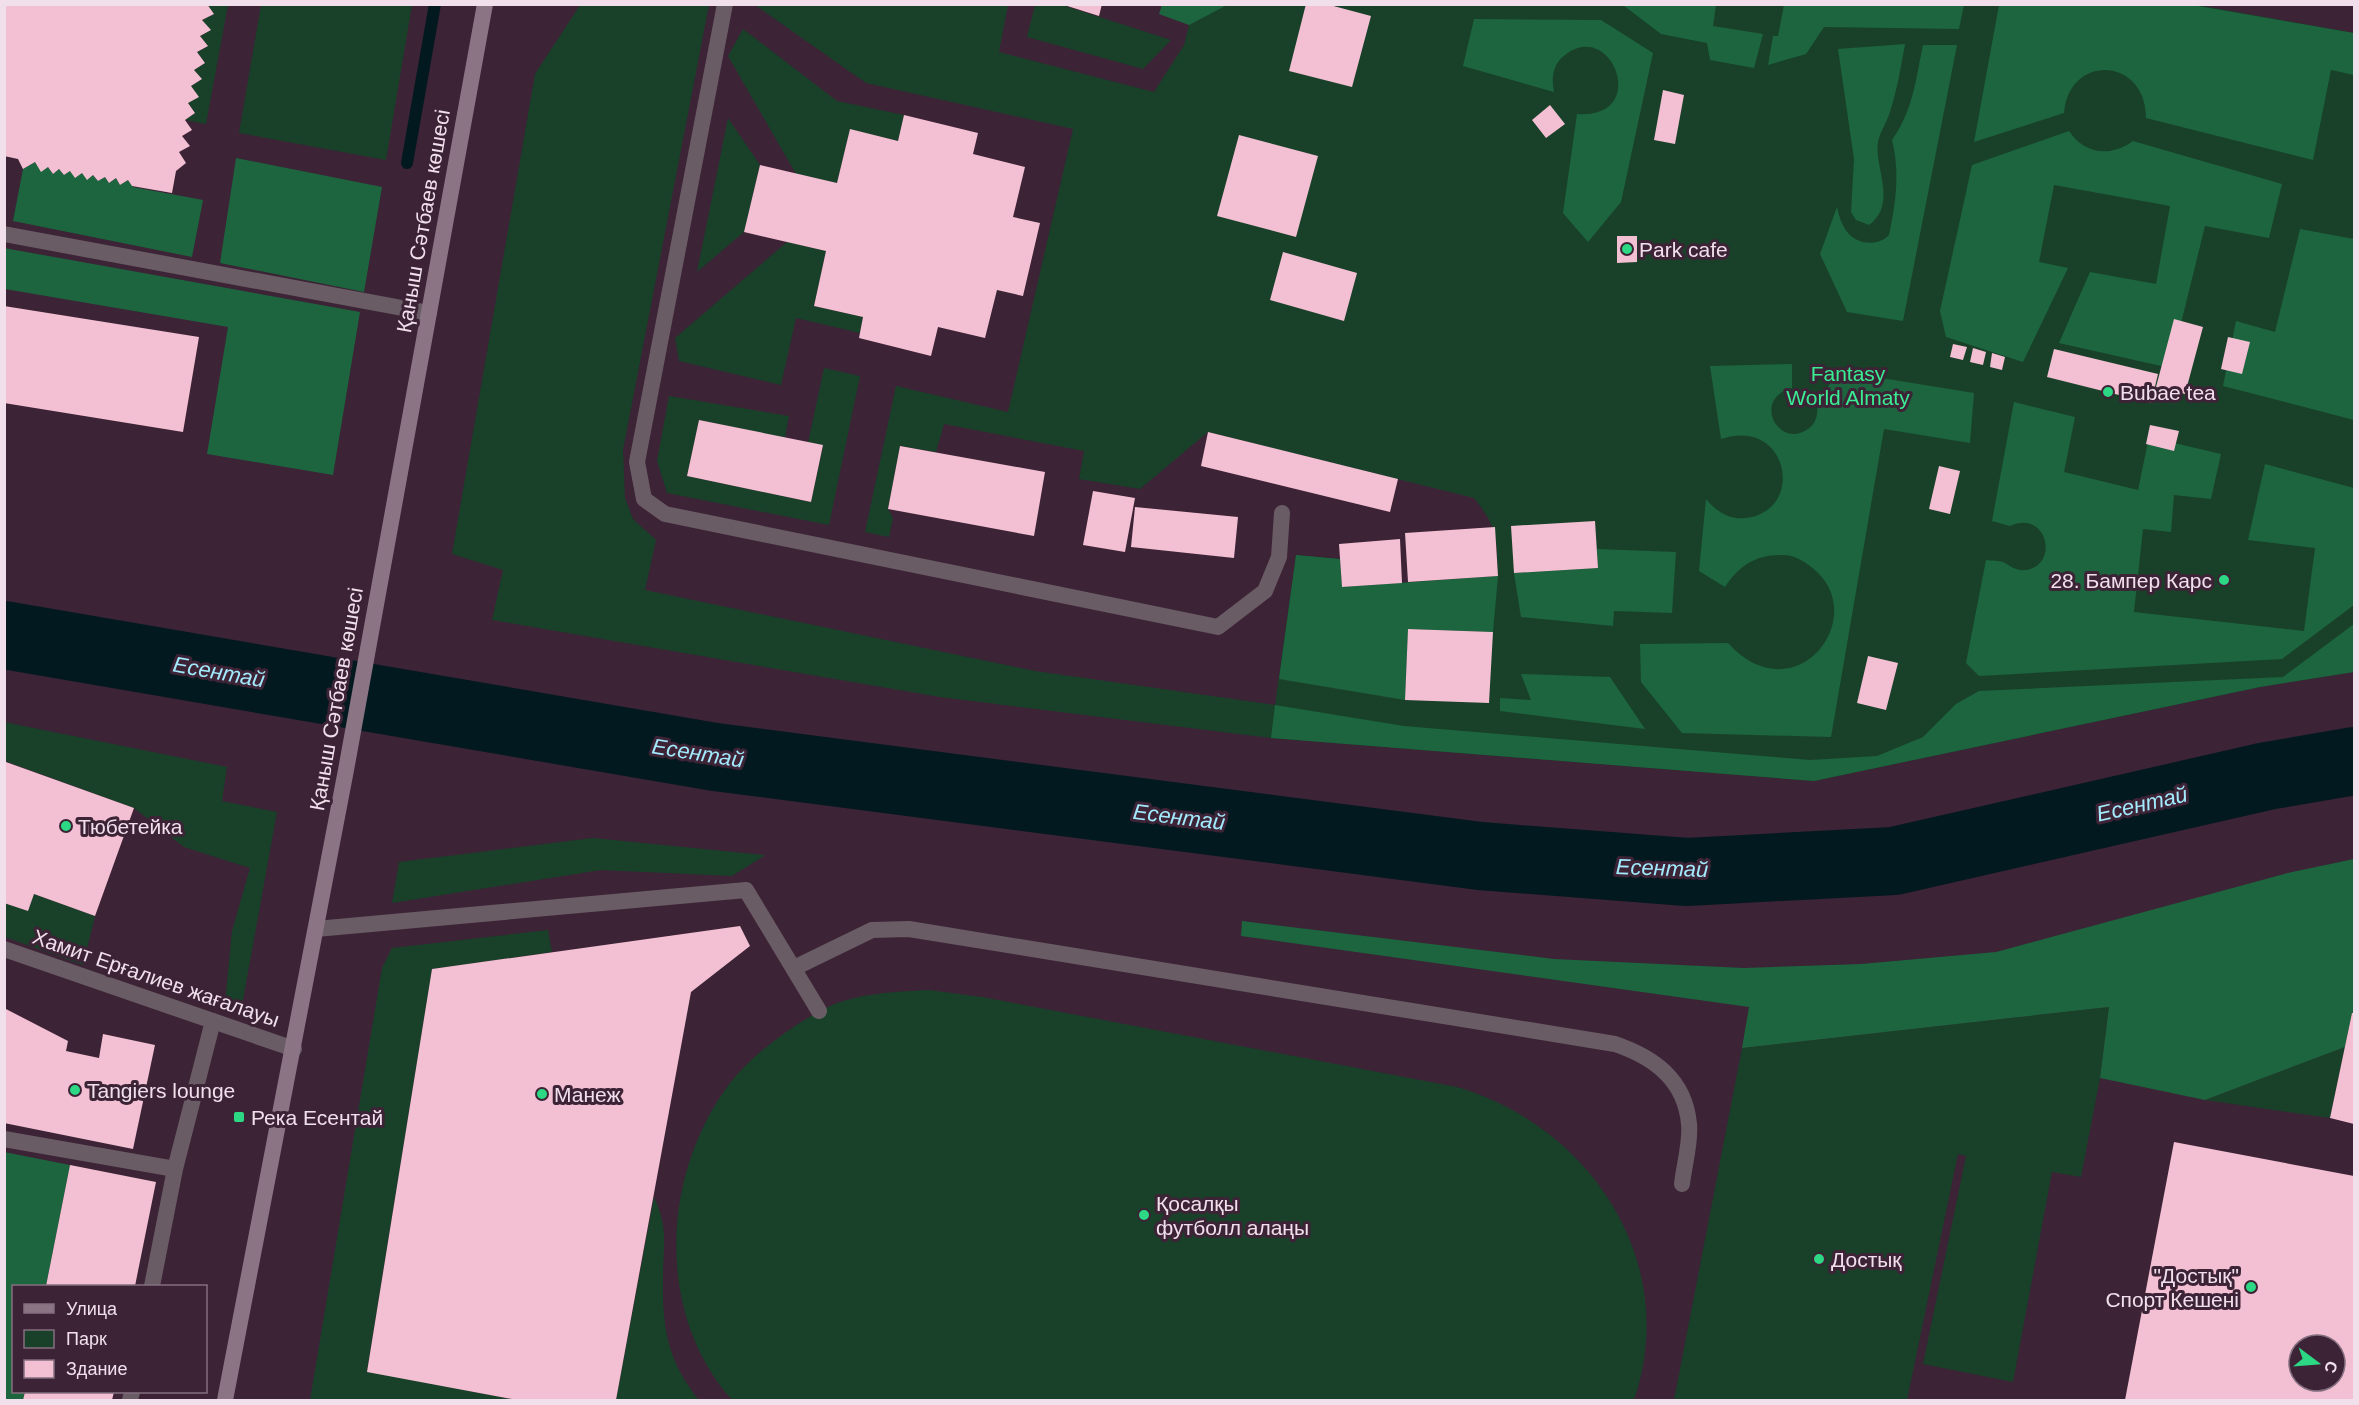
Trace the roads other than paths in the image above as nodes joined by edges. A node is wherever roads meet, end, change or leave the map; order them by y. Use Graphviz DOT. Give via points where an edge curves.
graph roads {
  1 [pos="485,4"];
  2 [pos="725,4"];
  3 [pos="4,234"];
  4 [pos="429,314"];
  5 [pos="1282,513"];
  6 [pos="316,929"];
  7 [pos="4,949"];
  8 [pos="794,968"];
  9 [pos="819,1011"];
  10 [pos="213,1021"];
  11 [pos="294,1049"];
  12 [pos="4,1139"];
  13 [pos="175,1169"];
  14 [pos="1682,1184"];
  15 [pos="152,1285"];
  16 [pos="225,1401"];
  1 -- 4 [label="main road, Қаныш Сәтбаев көшесі"];
  2 -- 5 [label="street" via="638,462 644,499 665,514 1218,627 1265,591 1279,557"];
  3 -- 4 [label="street"];
  4 -- 6 [label="main road, Қаныш Сәтбаев көшесі"];
  6 -- 8 [label="street" via="746,890"];
  6 -- 11 [label="main road, Қаныш Сәтбаев көшесі"];
  7 -- 10 [label="street, Хамит Ерғалиев жағалауы"];
  8 -- 9 [label="street"];
  8 -- 14 [label="street" via="872,930 909,929 1615,1044 1643,1054 1661,1067 1681,1091 1690,1124"];
  10 -- 11 [label="street, Хамит Ерғалиев жағалауы"];
  10 -- 13 [label="street"];
  11 -- 16 [label="main road, Қаныш Сәтбаев көшесі"];
  12 -- 13 [label="street"];
  13 -- 15 [label="street"];
}
